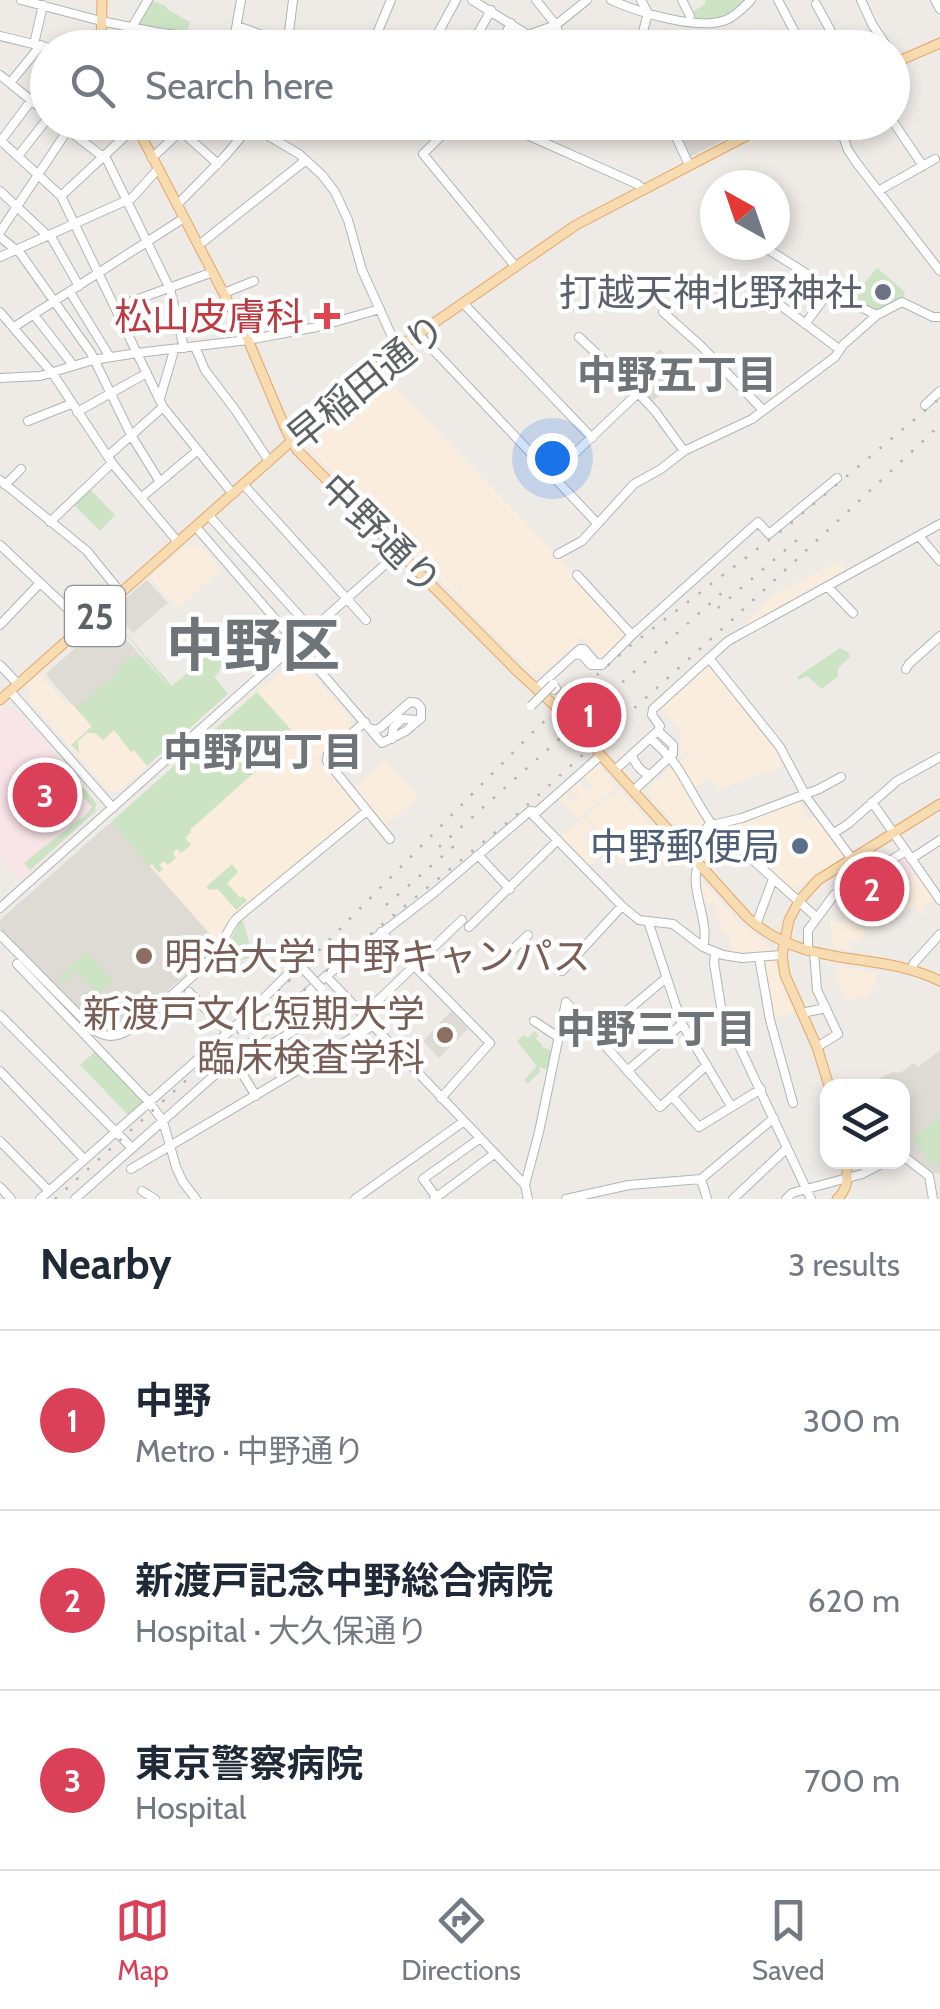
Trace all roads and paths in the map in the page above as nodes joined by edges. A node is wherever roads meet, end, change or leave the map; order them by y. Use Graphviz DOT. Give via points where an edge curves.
graph roads {
  1 [pos="21,0"];
  2 [pos="102,0"];
  3 [pos="148,0"];
  4 [pos="241,0"];
  5 [pos="293,0"];
  6 [pos="391,0"];
  7 [pos="456,0"];
  8 [pos="472,0"];
  9 [pos="536,0"];
  10 [pos="586,0"];
  11 [pos="611,0"];
  12 [pos="641,0"];
  13 [pos="682,0"];
  14 [pos="751,0"];
  15 [pos="778,0"];
  16 [pos="861,0"];
  17 [pos="936,0"];
  18 [pos="40,3"];
  19 [pos="816,4"];
  20 [pos="940,8"];
  21 [pos="491,10"];
  22 [pos="648,13"];
  23 [pos="691,19"];
  24 [pos="101,21"];
  25 [pos="511,24"];
  26 [pos="556,25"];
  27 [pos="237,26"];
  28 [pos="132,27"];
  29 [pos="41,30"];
  30 [pos="101,30"];
  31 [pos="150,30"];
  32 [pos="236,30"];
  33 [pos="247,30"];
  34 [pos="289,30"];
  35 [pos="378,30"];
  36 [pos="440,30"];
  37 [pos="480,30"];
  38 [pos="508,30"];
  39 [pos="520,30"];
  40 [pos="542,30"];
  41 [pos="558,30"];
  42 [pos="643,30"];
  43 [pos="794,30"];
  44 [pos="830,30"];
  45 [pos="876,30"];
  46 [pos="0,36"];
  47 [pos="30,43"];
  48 [pos="940,43"];
  49 [pos="910,51"];
  50 [pos="30,59"];
  51 [pos="0,75"];
  52 [pos="10,84"];
  53 [pos="30,100"];
  54 [pos="30,102"];
  55 [pos="30,140"];
  56 [pos="61,140"];
  57 [pos="85,140"];
  58 [pos="118,140"];
  59 [pos="143,140"];
  60 [pos="171,140"];
  61 [pos="190,140"];
  62 [pos="238,140"];
  63 [pos="277,140"];
  64 [pos="437,140"];
  65 [pos="534,140"];
  66 [pos="677,140"];
  67 [pos="740,140"];
  68 [pos="844,140"];
  69 [pos="905,140"];
  70 [pos="0,141"];
  71 [pos="736,142"];
  72 [pos="18,156"];
  73 [pos="103,157"];
  74 [pos="152,158"];
  75 [pos="935,159"];
  76 [pos="306,160"];
  77 [pos="218,164"];
  78 [pos="689,166"];
  79 [pos="923,166"];
  80 [pos="158,169"];
  81 [pos="38,174"];
  82 [pos="0,190"];
  83 [pos="642,190"];
  84 [pos="878,191"];
  85 [pos="62,196"];
  86 [pos="127,200"];
  87 [pos="177,205"];
  88 [pos="18,206"];
  89 [pos="184,218"];
  90 [pos="76,225"];
  91 [pos="0,235"];
  92 [pos="49,236"];
  93 [pos="147,242"];
  94 [pos="199,245"];
  95 [pos="16,249"];
  96 [pos="0,257"];
  97 [pos="786,260"];
  98 [pos="514,266"];
  99 [pos="940,271"];
  100 [pos="100,272"];
  101 [pos="214,272"];
  102 [pos="254,280"];
  103 [pos="752,284"];
  104 [pos="832,288"];
  105 [pos="74,289"];
  106 [pos="170,289"];
  107 [pos="224,293"];
  108 [pos="54,302"];
  109 [pos="463,303"];
  110 [pos="116,307"];
  111 [pos="380,310"];
  112 [pos="0,312"];
  113 [pos="663,312"];
  114 [pos="34,314"];
  115 [pos="878,314"];
  116 [pos="936,317"];
  117 [pos="805,324"];
  118 [pos="14,328"];
  119 [pos="416,336"];
  120 [pos="578,337"];
  121 [pos="248,340"];
  122 [pos="195,346"];
  123 [pos="835,346"];
  124 [pos="184,348"];
  125 [pos="172,350"];
  126 [pos="398,350"];
  127 [pos="137,353"];
  128 [pos="110,358"];
  129 [pos="93,360"];
  130 [pos="74,365"];
  131 [pos="53,374"];
  132 [pos="146,374"];
  133 [pos="0,378"];
  134 [pos="940,391"];
  135 [pos="638,392"];
  136 [pos="110,394"];
  137 [pos="161,403"];
  138 [pos="925,405"];
  139 [pos="74,408"];
  140 [pos="763,410"];
  141 [pos="28,421"];
  142 [pos="130,435"];
  143 [pos="592,438"];
  144 [pos="291,441"];
  145 [pos="198,450"];
  146 [pos="684,451"];
  147 [pos="110,459"];
  148 [pos="269,461"];
  149 [pos="21,469"];
  150 [pos="552,475"];
  151 [pos="836,478"];
  152 [pos="3,482"];
  153 [pos="160,482"];
  154 [pos="244,484"];
  155 [pos="233,494"];
  156 [pos="142,497"];
  157 [pos="210,514"];
  158 [pos="50,522"];
  159 [pos="598,523"];
  160 [pos="940,524"];
  161 [pos="196,527"];
  162 [pos="919,536"];
  163 [pos="178,542"];
  164 [pos="1,549"];
  165 [pos="399,552"];
  166 [pos="558,554"];
  167 [pos="938,554"];
  168 [pos="577,574"];
  169 [pos="40,583"];
  170 [pos="828,587"];
  171 [pos="120,594"];
  172 [pos="348,599"];
  173 [pos="853,613"];
  174 [pos="366,620"];
  175 [pos="85,625"];
  176 [pos="0,626"];
  177 [pos="312,631"];
  178 [pos="632,634"];
  179 [pos="940,636"];
  180 [pos="298,644"];
  181 [pos="708,658"];
  182 [pos="0,666"];
  183 [pos="906,670"];
  184 [pos="14,688"];
  185 [pos="555,688"];
  186 [pos="536,689"];
  187 [pos="0,700"];
  188 [pos="555,706"];
  189 [pos="529,708"];
  190 [pos="367,725"];
  191 [pos="654,734"];
  192 [pos="600,754"];
  193 [pos="632,755"];
  194 [pos="940,756"];
  195 [pos="670,758"];
  196 [pos="614,770"];
  197 [pos="650,775"];
  198 [pos="841,777"];
  199 [pos="633,790"];
  200 [pos="805,793"];
  201 [pos="872,802"];
  202 [pos="940,804"];
  203 [pos="112,808"];
  204 [pos="367,811"];
  205 [pos="530,811"];
  206 [pos="712,824"];
  207 [pos="894,832"];
  208 [pos="834,833"];
  209 [pos="390,839"];
  210 [pos="558,840"];
  211 [pos="940,840"];
  212 [pos="690,854"];
  213 [pos="908,854"];
  214 [pos="478,855"];
  215 [pos="852,858"];
  216 [pos="699,864"];
  217 [pos="773,878"];
  218 [pos="510,889"];
  219 [pos="940,900"];
  220 [pos="799,901"];
  221 [pos="622,906"];
  222 [pos="0,908"];
  223 [pos="816,917"];
  224 [pos="462,920"];
  225 [pos="648,921"];
  226 [pos="756,925"];
  227 [pos="469,928"];
  228 [pos="381,932"];
  229 [pos="940,934"];
  230 [pos="0,935"];
  231 [pos="528,936"];
  232 [pos="783,942"];
  233 [pos="703,946"];
  234 [pos="304,951"];
  235 [pos="811,951"];
  236 [pos="715,953"];
  237 [pos="782,955"];
  238 [pos="759,958"];
  239 [pos="295,960"];
  240 [pos="502,961"];
  241 [pos="17,964"];
  242 [pos="414,966"];
  243 [pos="562,970"];
  244 [pos="911,970"];
  245 [pos="326,976"];
  246 [pos="666,978"];
  247 [pos="940,980"];
  248 [pos="321,988"];
  249 [pos="188,992"];
  250 [pos="347,998"];
  251 [pos="826,1008"];
  252 [pos="802,1013"];
  253 [pos="364,1014"];
  254 [pos="0,1015"];
  255 [pos="534,1020"];
  256 [pos="682,1024"];
  257 [pos="374,1025"];
  258 [pos="228,1032"];
  259 [pos="596,1036"];
  260 [pos="558,1037"];
  261 [pos="817,1047"];
  262 [pos="235,1062"];
  263 [pos="707,1066"];
  264 [pos="0,1071"];
  265 [pos="627,1071"];
  266 [pos="827,1079"];
  267 [pos="761,1089"];
  268 [pos="256,1096"];
  269 [pos="672,1096"];
  270 [pos="441,1098"];
  271 [pos="148,1102"];
  272 [pos="793,1103"];
  273 [pos="732,1106"];
  274 [pos="774,1118"];
  275 [pos="163,1121"];
  276 [pos="463,1122"];
  277 [pos="116,1132"];
  278 [pos="479,1139"];
  279 [pos="0,1141"];
  280 [pos="170,1147"];
  281 [pos="132,1148"];
  282 [pos="786,1149"];
  283 [pos="494,1154"];
  284 [pos="84,1159"];
  285 [pos="910,1161"];
  286 [pos="131,1169"];
  287 [pos="847,1169"];
  288 [pos="872,1169"];
  289 [pos="848,1176"];
  290 [pos="929,1176"];
  291 [pos="940,1176"];
  292 [pos="702,1179"];
  293 [pos="525,1185"];
  294 [pos="0,1187"];
  295 [pos="807,1188"];
  296 [pos="49,1191"];
  297 [pos="142,1191"];
  298 [pos="604,1194"];
  299 [pos="11,1199"];
  300 [pos="40,1199"];
  301 [pos="76,1199"];
  302 [pos="155,1199"];
  303 [pos="196,1199"];
  304 [pos="355,1199"];
  305 [pos="435,1199"];
  306 [pos="528,1199"];
  307 [pos="566,1199"];
  308 [pos="707,1199"];
  309 [pos="733,1199"];
  310 [pos="786,1199"];
  311 [pos="811,1199"];
  312 [pos="837,1199"];
  313 [pos="933,1199"];
  1 -- 18 [label="street"];
  2 -- 24 [label="main road"];
  3 -- 28 [label="street"];
  4 -- 27 [label="street"];
  5 -- 34 [label="street"];
  6 -- 35 [label="street"];
  7 -- 36 [label="street"];
  8 -- 21 [label="street"];
  9 -- 26 [label="street"];
  10 -- 26 [label="street"];
  11 -- 22 [label="street"];
  12 -- 22 [label="street"];
  13 -- 23 [label="street"];
  14 -- 23 [label="street" via="730,19"];
  15 -- 43 [label="street"];
  16 -- 45 [label="street"];
  17 -- 20 [label="street"];
  18 -- 24 [label="street"];
  18 -- 29 [label="street"];
  19 -- 44 [label="street"];
  21 -- 25 [label="street"];
  21 -- 37 [label="street"];
  22 -- 23 [label="street"];
  22 -- 42 [label="street"];
  24 -- 28 [label="street"];
  24 -- 30 [label="main road"];
  25 -- 38 [label="street"];
  25 -- 39 [label="street"];
  26 -- 40 [label="street"];
  26 -- 41 [label="street"];
  27 -- 32 [label="street"];
  27 -- 33 [label="street"];
  28 -- 31 [label="street"];
  46 -- 47 [label="street"];
  48 -- 49 [label="main road"];
  50 -- 52 [label="street"];
  51 -- 52 [label="street"];
  52 -- 53 [label="street"];
  54 -- 70 [label="street"];
  55 -- 72 [label="street"];
  56 -- 81 [label="street"];
  57 -- 73 [label="street"];
  58 -- 73 [label="street"];
  59 -- 74 [label="main road, 中野通り"];
  60 -- 74 [label="street"];
  61 -- 77 [label="street"];
  62 -- 77 [label="street"];
  63 -- 76 [label="street"];
  64 -- 98 [label="street" via="423,154"];
  65 -- 83 [label="street"];
  66 -- 78 [label="street"];
  67 -- 71 [label="main road, 早稲田通り / 25"];
  68 -- 84 [label="street"];
  69 -- 79 [label="street"];
  70 -- 72 [label="street"];
  71 -- 78 [label="main road, 早稲田通り / 25"];
  72 -- 81 [label="street"];
  73 -- 85 [label="street"];
  73 -- 86 [label="street"];
  74 -- 80 [label="main road, 中野通り"];
  75 -- 79 [label="street"];
  76 -- 94 [label="street"];
  76 -- 111 [label="street" via="335,192"];
  77 -- 87 [label="street"];
  78 -- 83 [label="main road, 早稲田通り / 25"];
  79 -- 84 [label="street"];
  80 -- 86 [label="street"];
  80 -- 87 [label="main road, 中野通り"];
  81 -- 85 [label="street"];
  81 -- 88 [label="street"];
  82 -- 88 [label="street"];
  83 -- 98 [label="main road, 早稲田通り / 25"];
  84 -- 99 [label="street"];
  85 -- 90 [label="street"];
  86 -- 90 [label="street"];
  86 -- 93 [label="street"];
  87 -- 89 [label="main road, 中野通り"];
  88 -- 91 [label="street"];
  88 -- 92 [label="street"];
  89 -- 93 [label="street"];
  89 -- 94 [label="main road, 中野通り"];
  90 -- 92 [label="street"];
  90 -- 100 [label="street"];
  91 -- 95 [label="street"];
  92 -- 95 [label="street"];
  92 -- 105 [label="street"];
  93 -- 100 [label="street"];
  93 -- 106 [label="street"];
  94 -- 101 [label="main road, 中野通り"];
  95 -- 96 [label="street"];
  95 -- 108 [label="street"];
  97 -- 104 [label="street"];
  98 -- 109 [label="main road, 早稲田通り / 25"];
  100 -- 105 [label="street"];
  100 -- 110 [label="street"];
  101 -- 106 [label="street"];
  101 -- 107 [label="main road, 中野通り"];
  102 -- 107 [label="street"];
  103 -- 117 [label="street"];
  104 -- 115 [label="street"];
  104 -- 117 [label="street"];
  105 -- 108 [label="street"];
  105 -- 128 [label="street"];
  106 -- 110 [label="street"];
  106 -- 124 [label="street"];
  107 -- 121 [label="main road, 中野通り"];
  108 -- 114 [label="street"];
  108 -- 129 [label="street"];
  109 -- 119 [label="main road, 早稲田通り / 25"];
  109 -- 143 [label="street"];
  110 -- 127 [label="street"];
  111 -- 121 [label="street"];
  111 -- 126 [label="street"];
  112 -- 118 [label="street"];
  113 -- 140 [label="street"];
  114 -- 118 [label="street"];
  114 -- 130 [label="street"];
  115 -- 116 [label="street" via="902,302"];
  115 -- 140 [label="street" via="835,357"];
  117 -- 123 [label="street"];
  118 -- 131 [label="street"];
  119 -- 126 [label="main road, 早稲田通り / 25"];
  119 -- 150 [label="street"];
  120 -- 135 [label="street"];
  121 -- 122 [label="street"];
  121 -- 144 [label="main road, 中野通り"];
  122 -- 124 [label="street"];
  122 -- 148 [label="street" via="204,370"];
  124 -- 125 [label="street"];
  125 -- 127 [label="street"];
  125 -- 137 [label="street"];
  126 -- 144 [label="main road, 早稲田通り / 25"];
  127 -- 128 [label="street"];
  127 -- 132 [label="street"];
  128 -- 129 [label="street"];
  129 -- 130 [label="street"];
  129 -- 136 [label="street"];
  130 -- 131 [label="street"];
  131 -- 133 [label="street"];
  131 -- 139 [label="street"];
  132 -- 136 [label="street"];
  132 -- 137 [label="street"];
  134 -- 138 [label="street"];
  135 -- 143 [label="street"];
  135 -- 146 [label="street"];
  136 -- 139 [label="street"];
  136 -- 142 [label="street"];
  137 -- 142 [label="street"];
  137 -- 145 [label="street"];
  139 -- 141 [label="street"];
  139 -- 147 [label="street"];
  140 -- 146 [label="street"];
  142 -- 147 [label="street"];
  142 -- 153 [label="street"];
  143 -- 150 [label="street"];
  144 -- 148 [label="main road, 早稲田通り / 25"];
  144 -- 165 [label="main road, 中野通り"];
  145 -- 153 [label="street"];
  145 -- 155 [label="street"];
  146 -- 159 [label="street" via="634,484"];
  147 -- 156 [label="street"];
  147 -- 158 [label="street"];
  148 -- 154 [label="main road, 早稲田通り / 25"];
  149 -- 152 [label="street"];
  150 -- 159 [label="street"];
  151 -- 178 [label="street" via="769,534 755,519"];
  152 -- 158 [label="street"];
  153 -- 156 [label="street"];
  154 -- 155 [label="main road, 早稲田通り / 25"];
  154 -- 172 [label="street"];
  155 -- 157 [label="main road, 早稲田通り / 25"];
  156 -- 163 [label="street"];
  157 -- 161 [label="main road, 早稲田通り / 25"];
  157 -- 177 [label="street"];
  158 -- 171 [label="street" via="87,551"];
  159 -- 166 [label="street"];
  160 -- 162 [label="street"];
  161 -- 163 [label="main road, 早稲田通り / 25"];
  161 -- 180 [label="street"];
  162 -- 167 [label="street"];
  162 -- 170 [label="street"];
  163 -- 171 [label="main road, 早稲田通り / 25"];
  164 -- 169 [label="street"];
  165 -- 172 [label="street"];
  165 -- 186 [label="main road, 中野通り"];
  168 -- 178 [label="street"];
  169 -- 175 [label="street"];
  169 -- 176 [label="street"];
  170 -- 173 [label="street"];
  170 -- 181 [label="street"];
  171 -- 175 [label="main road, 早稲田通り / 25"];
  172 -- 174 [label="street"];
  172 -- 177 [label="street"];
  175 -- 184 [label="main road, 早稲田通り / 25"];
  177 -- 180 [label="street"];
  178 -- 186 [label="street" via="600,666 574,655"];
  179 -- 183 [label="street"];
  180 -- 190 [label="street"];
  180 -- 203 [label="street"];
  181 -- 191 [label="street" via="653,709 660,726"];
  181 -- 200 [label="street" via="780,747"];
  182 -- 184 [label="street"];
  184 -- 187 [label="main road, 早稲田通り / 25"];
  184 -- 203 [label="street"];
  185 -- 189 [label="street, bridge"];
  186 -- 188 [label="main road, 中野通り"];
  190 -- 190 [label="street" via="378,729 410,702 421,708 419,720 387,741"];
  190 -- 204 [label="street" via="326,759"];
  191 -- 193 [label="street"];
  191 -- 195 [label="street"];
  192 -- 196 [label="main road"];
  192 -- 205 [label="street" via="537,812"];
  193 -- 196 [label="street"];
  193 -- 197 [label="street"];
  194 -- 201 [label="street"];
  195 -- 197 [label="street"];
  195 -- 206 [label="street"];
  196 -- 199 [label="main road"];
  197 -- 199 [label="street"];
  198 -- 200 [label="street"];
  199 -- 212 [label="main road"];
  200 -- 206 [label="street"];
  200 -- 208 [label="street"];
  201 -- 207 [label="street"];
  201 -- 208 [label="street"];
  202 -- 207 [label="main road"];
  203 -- 222 [label="street"];
  204 -- 209 [label="street"];
  204 -- 230 [label="street" via="237,918 212,958 122,1034 94,1030"];
  205 -- 210 [label="street"];
  205 -- 214 [label="street"];
  206 -- 212 [label="street"];
  206 -- 217 [label="street"];
  207 -- 213 [label="street"];
  207 -- 215 [label="main road"];
  208 -- 215 [label="street"];
  210 -- 218 [label="street"];
  210 -- 221 [label="street"];
  211 -- 213 [label="street"];
  212 -- 216 [label="main road"];
  213 -- 219 [label="street"];
  213 -- 223 [label="street" via="836,894"];
  214 -- 218 [label="street"];
  214 -- 228 [label="street"];
  215 -- 220 [label="main road"];
  216 -- 226 [label="main road"];
  216 -- 233 [label="street" via="694,872"];
  217 -- 220 [label="street"];
  217 -- 226 [label="street"];
  218 -- 227 [label="street"];
  220 -- 223 [label="street"];
  220 -- 232 [label="main road"];
  221 -- 225 [label="street"];
  221 -- 243 [label="street"];
  223 -- 235 [label="street" via="808,930"];
  224 -- 242 [label="street"];
  225 -- 233 [label="street" via="678,927"];
  225 -- 246 [label="street"];
  226 -- 232 [label="main road"];
  228 -- 242 [label="street"];
  228 -- 245 [label="street"];
  229 -- 244 [label="street"];
  231 -- 240 [label="street"];
  232 -- 235 [label="main road"];
  232 -- 237 [label="main road"];
  233 -- 236 [label="street"];
  234 -- 258 [label="street" via="270,995"];
  235 -- 244 [label="main road"];
  235 -- 251 [label="street"];
  236 -- 238 [label="street"];
  236 -- 267 [label="street" via="721,1007"];
  237 -- 238 [label="street"];
  237 -- 252 [label="main road"];
  238 -- 272 [label="street"];
  239 -- 248 [label="street, bridge"];
  241 -- 271 [label="street"];
  242 -- 253 [label="street"];
  242 -- 270 [label="street" via="490,1044"];
  244 -- 247 [label="main road"];
  245 -- 250 [label="street"];
  245 -- 262 [label="street"];
  246 -- 256 [label="street"];
  246 -- 259 [label="street"];
  249 -- 258 [label="street"];
  250 -- 253 [label="street"];
  250 -- 262 [label="street"];
  251 -- 252 [label="street"];
  251 -- 261 [label="street" via="838,1034"];
  252 -- 261 [label="main road"];
  253 -- 257 [label="street"];
  254 -- 277 [label="street"];
  255 -- 260 [label="street"];
  256 -- 263 [label="street"];
  256 -- 265 [label="street"];
  257 -- 268 [label="street"];
  257 -- 270 [label="street"];
  258 -- 271 [label="street"];
  259 -- 260 [label="street" via="566,1002"];
  259 -- 265 [label="street"];
  260 -- 293 [label="street"];
  261 -- 266 [label="main road"];
  262 -- 268 [label="street"];
  262 -- 275 [label="street"];
  263 -- 269 [label="street"];
  263 -- 273 [label="street"];
  264 -- 284 [label="street"];
  265 -- 269 [label="street" via="660,1107"];
  267 -- 273 [label="street"];
  267 -- 274 [label="street"];
  268 -- 280 [label="street"];
  269 -- 273 [label="street" via="699,1127"];
  270 -- 276 [label="street"];
  271 -- 275 [label="street"];
  271 -- 277 [label="street"];
  274 -- 282 [label="street"];
  274 -- 292 [label="street"];
  275 -- 280 [label="street"];
  275 -- 281 [label="street"];
  276 -- 278 [label="street"];
  276 -- 304 [label="street"];
  277 -- 281 [label="street"];
  277 -- 284 [label="street"];
  278 -- 283 [label="street"];
  278 -- 305 [label="street" via="423,1179"];
  279 -- 296 [label="street"];
  280 -- 286 [label="street"];
  280 -- 303 [label="street"];
  281 -- 301 [label="street"];
  282 -- 295 [label="street"];
  282 -- 309 [label="street"];
  283 -- 293 [label="street"];
  283 -- 305 [label="street"];
  284 -- 296 [label="street"];
  285 -- 290 [label="street"];
  287 -- 289 [label="main road"];
  288 -- 289 [label="street"];
  289 -- 295 [label="street"];
  289 -- 312 [label="main road"];
  290 -- 291 [label="street"];
  290 -- 313 [label="street"];
  292 -- 298 [label="street"];
  292 -- 308 [label="street"];
  293 -- 306 [label="street"];
  294 -- 299 [label="street"];
  295 -- 310 [label="street"];
  295 -- 311 [label="street"];
  296 -- 300 [label="street"];
  297 -- 302 [label="street"];
  298 -- 307 [label="street"];
}
